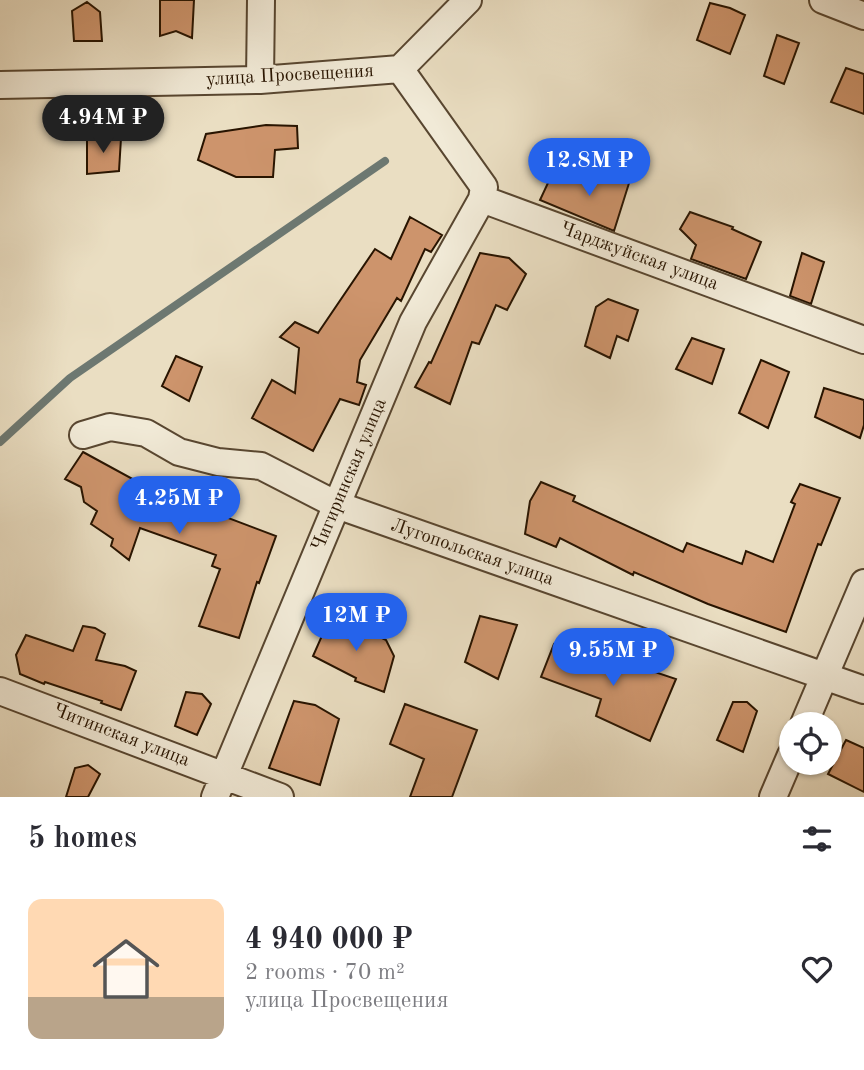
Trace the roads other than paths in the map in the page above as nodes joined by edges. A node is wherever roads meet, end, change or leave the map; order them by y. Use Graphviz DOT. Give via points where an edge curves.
graph roads {
  1 [pos="261,0"];
  2 [pos="468,0"];
  3 [pos="822,0"];
  4 [pos="864,16"];
  5 [pos="400,69"];
  6 [pos="260,80"];
  7 [pos="0,85"];
  8 [pos="482,199"];
  9 [pos="864,340"];
  10 [pos="83,435"];
  11 [pos="337,505"];
  12 [pos="864,583"];
  13 [pos="825,676"];
  14 [pos="864,690"];
  15 [pos="0,691"];
  16 [pos="809,712"];
  17 [pos="782,775"];
  18 [pos="219,786"];
  19 [pos="280,797"];
  20 [pos="773,797"];
  1 -- 6 [label="street"];
  2 -- 5 [label="street, улица Просвещения"];
  3 -- 4 [label="street"];
  5 -- 6 [label="street, улица Просвещения"];
  5 -- 8 [label="street" via="484,187"];
  6 -- 7 [label="street, улица Просвещения"];
  8 -- 9 [label="street, Чарджуйская улица"];
  8 -- 11 [label="street, Чигиринская улица" via="413,322"];
  10 -- 11 [label="street, Лугопольская улица" via="110,428 146,433 179,452 261,466"];
  11 -- 13 [label="street, Лугопольская улица"];
  11 -- 18 [label="street, Чигиринская улица"];
  12 -- 13 [label="street"];
  13 -- 14 [label="street, Лугопольская улица"];
  13 -- 16 [label="street"];
  15 -- 18 [label="street, Читинская улица"];
  17 -- 20 [label="street"];
  18 -- 19 [label="street, Читинская улица"];
}
